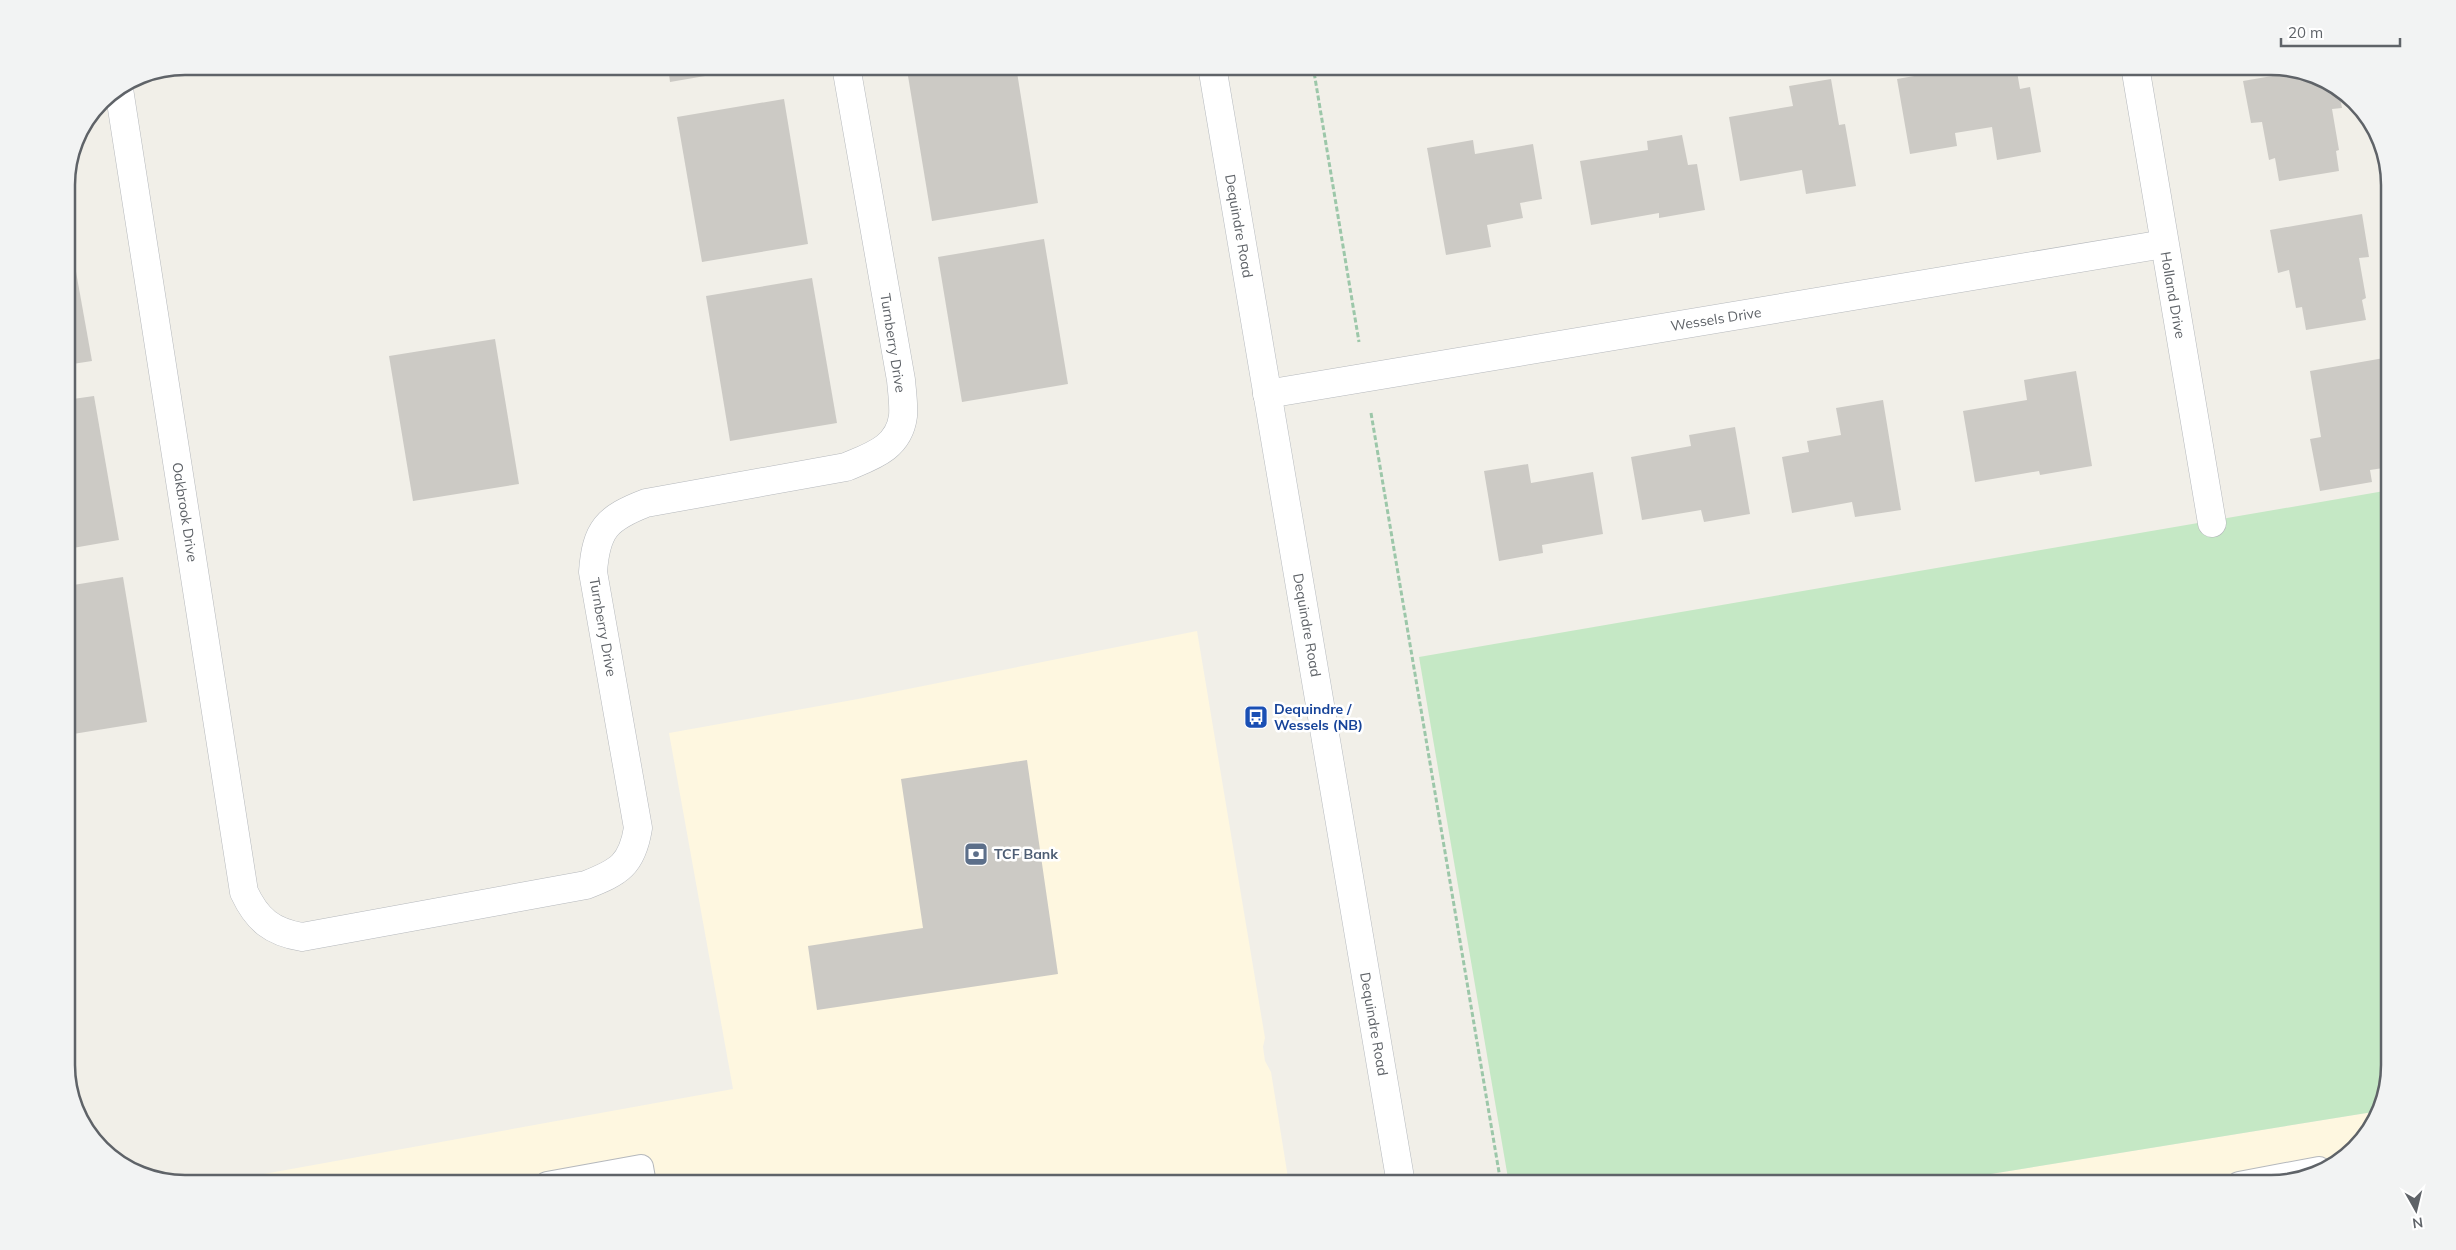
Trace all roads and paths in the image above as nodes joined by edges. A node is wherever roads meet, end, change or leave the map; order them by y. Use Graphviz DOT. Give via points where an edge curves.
graph roads {
  1 [pos="848,75"];
  2 [pos="1214,75"];
  3 [pos="1315,75"];
  4 [pos="2136,75"];
  5 [pos="120,97"];
  6 [pos="2164,244"];
  7 [pos="1360,344"];
  8 [pos="1268,394"];
  9 [pos="1370,404"];
  10 [pos="2212,523"];
  11 [pos="270,926"];
  12 [pos="597,1175"];
  13 [pos="642,1175"];
  14 [pos="1399,1175"];
  15 [pos="1499,1175"];
  1 -- 11 [label="street, Turnberry Drive" via="901,380 903,416 891,444 846,467 646,503 620,513 606,526 594,547 592,572 638,828 635,850 623,865 605,878 586,885 302,937 284,934"];
  2 -- 8 [label="street, Dequindre Road"];
  3 -- 7 [label="path"];
  4 -- 6 [label="street, Holland Drive"];
  5 -- 11 [label="street, Oakbrook Drive" via="244,892 253,912"];
  6 -- 8 [label="street, Wessels Drive"];
  6 -- 10 [label="street, Holland Drive"];
  8 -- 14 [label="street, Dequindre Road"];
  9 -- 15 [label="path"];
  12 -- 13 [label="lane" via="641,1167"];
}
